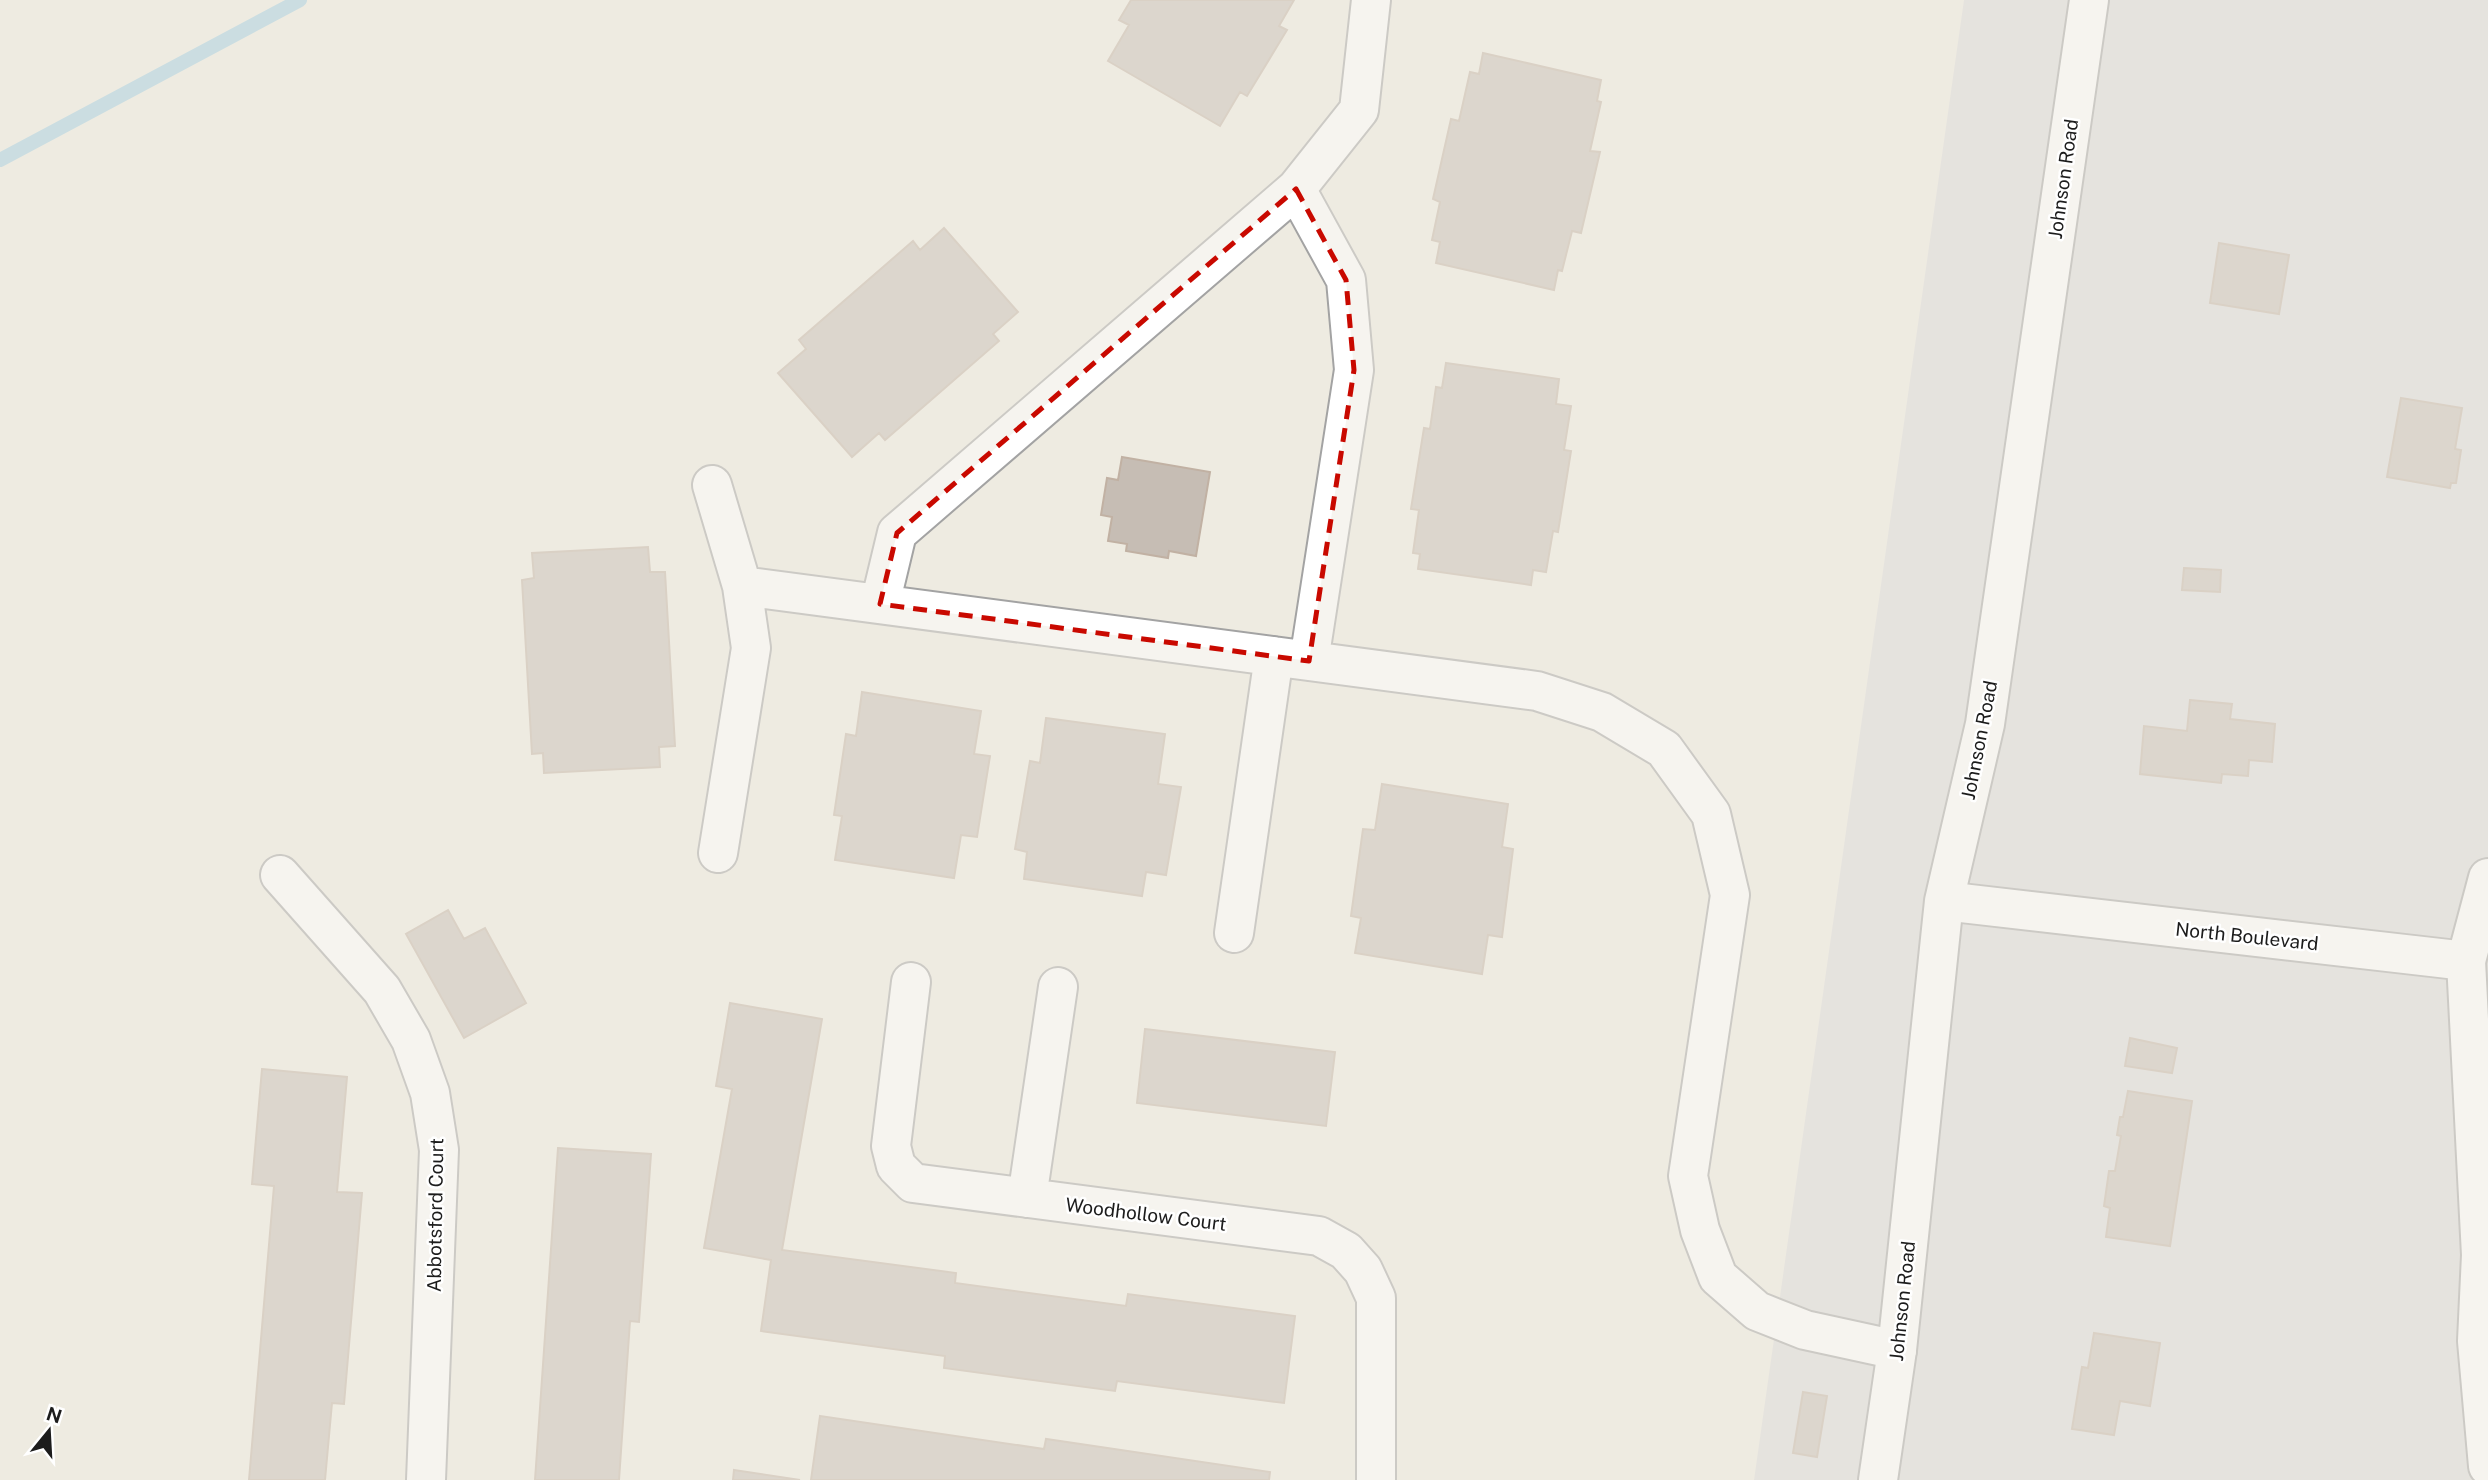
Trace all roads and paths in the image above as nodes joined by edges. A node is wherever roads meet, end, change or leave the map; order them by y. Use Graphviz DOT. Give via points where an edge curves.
graph roads {
  1 [pos="1371,0"];
  2 [pos="2084,1"];
  3 [pos="1296,189"];
  4 [pos="712,485"];
  5 [pos="742,586"];
  6 [pos="880,604"];
  7 [pos="1291,659"];
  8 [pos="718,853"];
  9 [pos="281,875"];
  10 [pos="2488,878"];
  11 [pos="1944,901"];
  12 [pos="1234,933"];
  13 [pos="2466,961"];
  14 [pos="911,982"];
  15 [pos="1058,987"];
  16 [pos="1027,1198"];
  17 [pos="1897,1350"];
  18 [pos="2488,1466"];
  19 [pos="426,1480"];
  20 [pos="1377,1480"];
  21 [pos="1878,1480"];
  1 -- 3 [label="street" via="1359,110"];
  2 -- 11 [label="street, Johnson Road" via="1985,723"];
  3 -- 6 [label="street" via="897,533"];
  3 -- 7 [label="street" via="1346,280 1354,370"];
  4 -- 5 [label="street"];
  5 -- 6 [label="street"];
  5 -- 8 [label="street" via="751,648"];
  6 -- 7 [label="street"];
  7 -- 12 [label="street"];
  7 -- 17 [label="street" via="1537,691 1602,712 1664,749 1711,814 1730,895 1688,1176 1700,1230 1718,1277 1757,1311 1805,1330"];
  9 -- 19 [label="street, Abbotsford Court" via="382,990 411,1040 430,1093 439,1150"];
  10 -- 13 [label="street"];
  11 -- 13 [label="street, North Boulevard"];
  11 -- 17 [label="street, Johnson Road"];
  13 -- 18 [label="street" via="2481,1255 2477,1341"];
  14 -- 16 [label="street, Woodhollow Court" via="891,1146 896,1166 913,1183"];
  15 -- 16 [label="street"];
  16 -- 20 [label="street, Woodhollow Court" via="1319,1236 1346,1251 1363,1270 1376,1298"];
  17 -- 21 [label="street, Johnson Road"];
}
